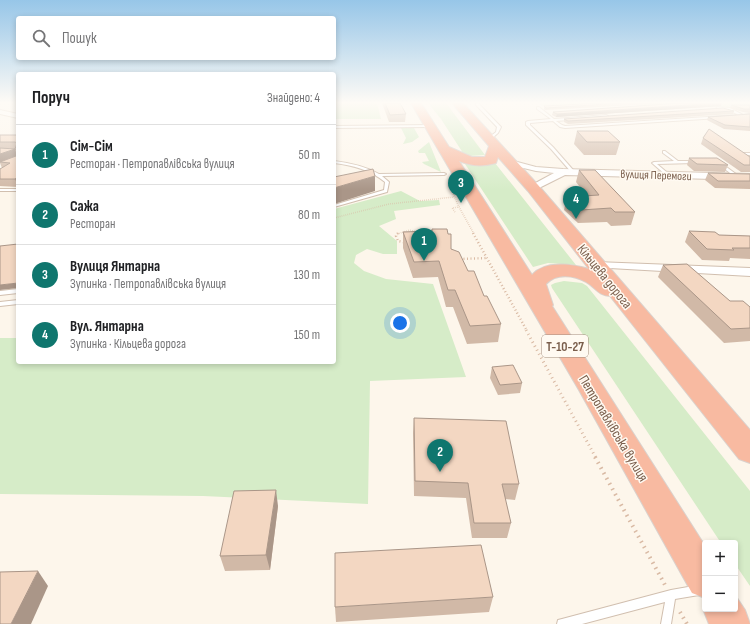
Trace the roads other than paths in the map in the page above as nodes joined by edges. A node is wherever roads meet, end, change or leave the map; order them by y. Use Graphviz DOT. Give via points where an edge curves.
graph roads {
  1 [pos="434,132"];
  2 [pos="483,132"];
  3 [pos="497,132"];
  4 [pos="535,132"];
  5 [pos="492,142"];
  6 [pos="444,149"];
  7 [pos="664,152"];
  8 [pos="750,154"];
  9 [pos="336,162"];
  10 [pos="510,162"];
  11 [pos="677,162"];
  12 [pos="698,162"];
  13 [pos="713,162"];
  14 [pos="750,162"];
  15 [pos="563,172"];
  16 [pos="573,172"];
  17 [pos="444,174"];
  18 [pos="379,175"];
  19 [pos="668,175"];
  20 [pos="738,177"];
  21 [pos="750,177"];
  22 [pos="533,188"];
  23 [pos="0,190"];
  24 [pos="16,190"];
  25 [pos="336,205"];
  26 [pos="596,265"];
  27 [pos="750,272"];
  28 [pos="16,291"];
  29 [pos="0,293"];
  30 [pos="16,302"];
  31 [pos="0,304"];
  32 [pos="629,305"];
  33 [pos="544,312"];
  34 [pos="750,451"];
  35 [pos="703,576"];
  36 [pos="702,590"];
  37 [pos="671,595"];
  38 [pos="724,612"];
  39 [pos="562,624"];
  40 [pos="666,624"];
  41 [pos="731,624"];
  1 -- 6 [label="highway, Петропавлівська вулиця / Т-10-27"];
  2 -- 5 [label="highway, Кільцева дорога"];
  3 -- 5 [label="lane"];
  4 -- 16 [label="lane"];
  5 -- 6 [label="highway" via="491,160 480,162 467,160"];
  5 -- 10 [label="highway, Кільцева дорога"];
  6 -- 33 [label="highway, Петропавлівська вулиця / Т-10-27"];
  7 -- 11 [label="lane"];
  8 -- 14 [label="lane" via="740,154"];
  9 -- 18 [label="lane" via="356,165"];
  10 -- 15 [label="street, вулиця Перемоги" via="536,169"];
  10 -- 22 [label="highway, Кільцева дорога"];
  11 -- 12 [label="lane"];
  11 -- 19 [label="lane" via="654,163"];
  13 -- 20 [label="lane"];
  15 -- 16 [label="street, вулиця Перемоги"];
  15 -- 22 [label="street, вулиця Перемоги"];
  16 -- 19 [label="street, вулиця Перемоги"];
  17 -- 18 [label="lane"];
  18 -- 25 [label="lane" via="388,182 386,191"];
  19 -- 20 [label="street, вулиця Перемоги"];
  20 -- 21 [label="street, вулиця Перемоги"];
  22 -- 26 [label="highway, Кільцева дорога"];
  23 -- 24 [label="lane"];
  26 -- 27 [label="street"];
  26 -- 32 [label="highway, Кільцева дорога"];
  28 -- 29 [label="lane"];
  30 -- 31 [label="lane"];
  32 -- 33 [label="highway" via="593,278 579,272 551,272 540,277 536,283"];
  32 -- 34 [label="highway, Кільцева дорога"];
  33 -- 35 [label="highway, Петропавлівська вулиця / Т-10-27"];
  36 -- 37 [label="lane"];
  37 -- 39 [label="lane"];
  37 -- 40 [label="lane"];
  38 -- 41 [label="highway"];
}
